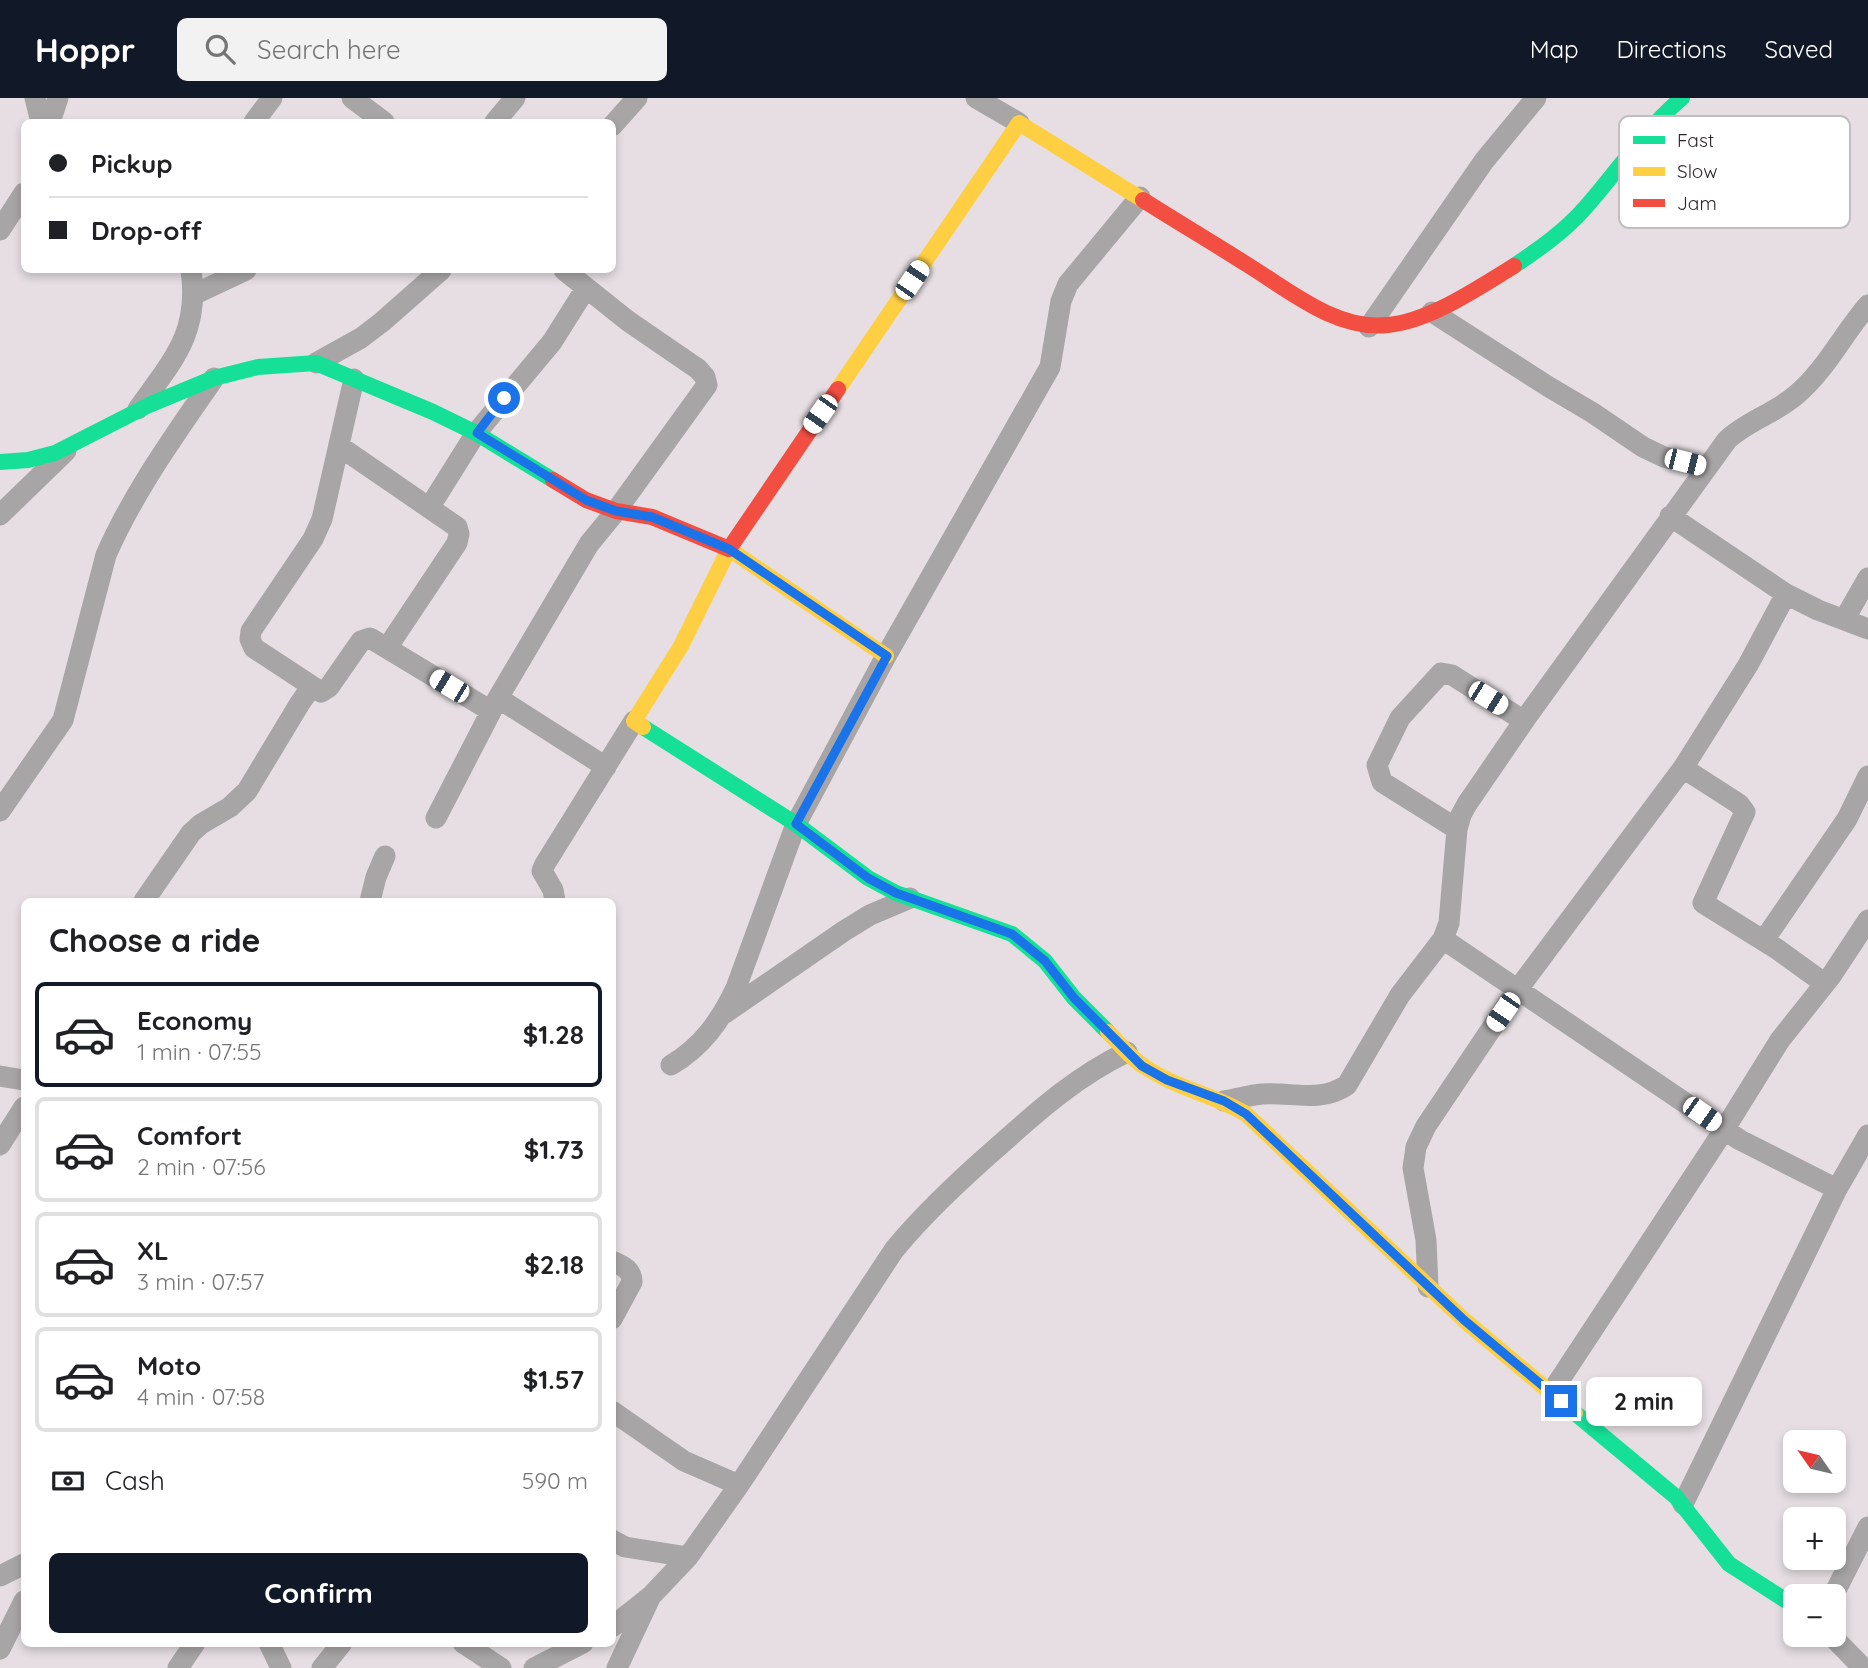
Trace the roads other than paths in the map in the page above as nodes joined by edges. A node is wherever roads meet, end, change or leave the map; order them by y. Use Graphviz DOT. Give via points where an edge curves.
graph roads {
  1 [pos="35,98"];
  2 [pos="58,98"];
  3 [pos="272,98"];
  4 [pos="352,98"];
  5 [pos="515,98"];
  6 [pos="637,98"];
  7 [pos="976,98"];
  8 [pos="1536,98"];
  9 [pos="1667,102"];
  10 [pos="1656,116"];
  11 [pos="40,119"];
  12 [pos="51,119"];
  13 [pos="256,119"];
  14 [pos="377,119"];
  15 [pos="498,119"];
  16 [pos="616,122"];
  17 [pos="1018,123"];
  18 [pos="1619,164"];
  19 [pos="1140,197"];
  20 [pos="21,198"];
  21 [pos="0,230"];
  22 [pos="192,273"];
  23 [pos="240,273"];
  24 [pos="438,273"];
  25 [pos="568,273"];
  26 [pos="586,288"];
  27 [pos="195,294"];
  28 [pos="1868,305"];
  29 [pos="1432,312"];
  30 [pos="1369,327"];
  31 [pos="316,363"];
  32 [pos="214,379"];
  33 [pos="354,379"];
  34 [pos="135,412"];
  35 [pos="477,433"];
  36 [pos="71,446"];
  37 [pos="339,446"];
  38 [pos="0,462"];
  39 [pos="1706,467"];
  40 [pos="429,508"];
  41 [pos="616,511"];
  42 [pos="0,515"];
  43 [pos="1670,516"];
  44 [pos="729,549"];
  45 [pos="1868,578"];
  46 [pos="1786,594"];
  47 [pos="1843,620"];
  48 [pos="1868,629"];
  49 [pos="387,649"];
  50 [pos="887,656"];
  51 [pos="312,686"];
  52 [pos="494,705"];
  53 [pos="634,721"];
  54 [pos="1524,721"];
  55 [pos="606,767"];
  56 [pos="1683,768"];
  57 [pos="1866,784"];
  58 [pos="0,811"];
  59 [pos="436,818"];
  60 [pos="796,824"];
  61 [pos="1457,829"];
  62 [pos="385,856"];
  63 [pos="146,898"];
  64 [pos="371,898"];
  65 [pos="554,898"];
  66 [pos="910,898"];
  67 [pos="1868,920"];
  68 [pos="1443,939"];
  69 [pos="1764,940"];
  70 [pos="1824,984"];
  71 [pos="1518,989"];
  72 [pos="724,1014"];
  73 [pos="1128,1052"];
  74 [pos="671,1065"];
  75 [pos="0,1076"];
  76 [pos="21,1080"];
  77 [pos="1224,1101"];
  78 [pos="21,1112"];
  79 [pos="1724,1130"];
  80 [pos="1866,1141"];
  81 [pos="0,1144"];
  82 [pos="1837,1189"];
  83 [pos="616,1263"];
  84 [pos="1428,1287"];
  85 [pos="616,1312"];
  86 [pos="1551,1393"];
  87 [pos="616,1413"];
  88 [pos="739,1485"];
  89 [pos="1683,1504"];
  90 [pos="1868,1527"];
  91 [pos="616,1542"];
  92 [pos="688,1557"];
  93 [pos="21,1566"];
  94 [pos="0,1576"];
  95 [pos="1839,1584"];
  96 [pos="651,1596"];
  97 [pos="1783,1598"];
  98 [pos="21,1607"];
  99 [pos="616,1624"];
  100 [pos="192,1647"];
  101 [pos="271,1647"];
  102 [pos="339,1647"];
  103 [pos="469,1647"];
  104 [pos="575,1647"];
  105 [pos="1843,1647"];
  106 [pos="0,1649"];
  107 [pos="178,1668"];
  108 [pos="281,1668"];
  109 [pos="322,1668"];
  110 [pos="501,1668"];
  111 [pos="534,1668"];
  112 [pos="617,1668"];
  113 [pos="1863,1668"];
  1 -- 11 [label="street"];
  2 -- 12 [label="street"];
  3 -- 13 [label="street"];
  4 -- 14 [label="street"];
  5 -- 15 [label="street"];
  6 -- 16 [label="street"];
  7 -- 17 [label="street"];
  8 -- 30 [label="street" via="1484,161"];
  9 -- 10 [label="street"];
  17 -- 19 [label="street"];
  17 -- 44 [label="street"];
  18 -- 29 [label="street" via="1556,236 1522,261"];
  19 -- 30 [label="street" via="1309,303"];
  19 -- 50 [label="street" via="1068,284 1050,367"];
  20 -- 21 [label="street"];
  22 -- 27 [label="street"];
  23 -- 27 [label="street"];
  24 -- 31 [label="street" via="372,330"];
  25 -- 26 [label="street"];
  26 -- 35 [label="street" via="552,342"];
  26 -- 41 [label="street" via="698,369 707,385"];
  27 -- 34 [label="street" via="182,346"];
  28 -- 39 [label="street" via="1795,396 1739,429"];
  29 -- 30 [label="street" via="1393,325"];
  29 -- 39 [label="street" via="1643,447"];
  31 -- 32 [label="street" via="258,367"];
  31 -- 33 [label="street"];
  32 -- 34 [label="street"];
  32 -- 58 [label="street" via="117,530 106,555 64,720"];
  33 -- 35 [label="street"];
  33 -- 37 [label="street"];
  34 -- 36 [label="street"];
  35 -- 40 [label="street"];
  35 -- 41 [label="street" via="586,500"];
  36 -- 38 [label="street" via="28,460"];
  36 -- 42 [label="street"];
  37 -- 40 [label="street"];
  37 -- 51 [label="street" via="313,539 250,639 254,648"];
  39 -- 43 [label="street"];
  40 -- 49 [label="street" via="457,527 457,543"];
  41 -- 44 [label="street" via="652,517"];
  41 -- 52 [label="street" via="589,544"];
  43 -- 46 [label="street"];
  43 -- 54 [label="street"];
  44 -- 50 [label="street"];
  44 -- 53 [label="street" via="681,646"];
  45 -- 47 [label="street"];
  46 -- 47 [label="street"];
  46 -- 56 [label="street"];
  47 -- 48 [label="street"];
  49 -- 51 [label="street" via="365,639 325,691"];
  49 -- 52 [label="street"];
  50 -- 60 [label="street"];
  51 -- 63 [label="street" via="247,791 191,833"];
  52 -- 55 [label="street"];
  52 -- 59 [label="street"];
  53 -- 55 [label="street"];
  53 -- 60 [label="street"];
  54 -- 61 [label="street" via="1467,804"];
  54 -- 61 [label="street" via="1441,673 1394,728 1377,765 1382,782"];
  55 -- 65 [label="street" via="542,871"];
  56 -- 69 [label="street" via="1745,812 1703,903"];
  56 -- 71 [label="street"];
  57 -- 69 [label="street"];
  60 -- 66 [label="street" via="868,878"];
  60 -- 72 [label="street"];
  61 -- 68 [label="street" via="1449,923"];
  62 -- 64 [label="street"];
  66 -- 72 [label="street" via="852,925"];
  66 -- 73 [label="street" via="1012,934 1045,961 1074,998"];
  67 -- 70 [label="street"];
  68 -- 71 [label="street"];
  68 -- 77 [label="street" via="1400,995 1347,1086 1323,1096 1261,1094"];
  69 -- 70 [label="street"];
  70 -- 79 [label="street" via="1780,1040"];
  71 -- 79 [label="street"];
  71 -- 84 [label="street" via="1416,1147 1413,1168 1426,1240"];
  72 -- 74 [label="street" via="687,1056"];
  73 -- 77 [label="street" via="1167,1080"];
  73 -- 88 [label="street" via="1081,1077 923,1214 894,1250"];
  75 -- 76 [label="street"];
  77 -- 84 [label="street" via="1246,1114"];
  78 -- 81 [label="street"];
  79 -- 82 [label="street"];
  79 -- 86 [label="street"];
  80 -- 82 [label="street"];
  82 -- 89 [label="street"];
  83 -- 85 [label="street" via="632,1275"];
  84 -- 86 [label="street"];
  86 -- 89 [label="street"];
  87 -- 88 [label="street" via="684,1461"];
  88 -- 92 [label="street"];
  89 -- 97 [label="street" via="1729,1564"];
  90 -- 95 [label="street"];
  91 -- 92 [label="street"];
  92 -- 96 [label="street"];
  93 -- 94 [label="street"];
  96 -- 99 [label="street"];
  96 -- 112 [label="street"];
  98 -- 106 [label="street"];
  100 -- 107 [label="street"];
  101 -- 108 [label="street"];
  102 -- 109 [label="street"];
  103 -- 110 [label="street"];
  104 -- 111 [label="street"];
  105 -- 113 [label="street"];
}
